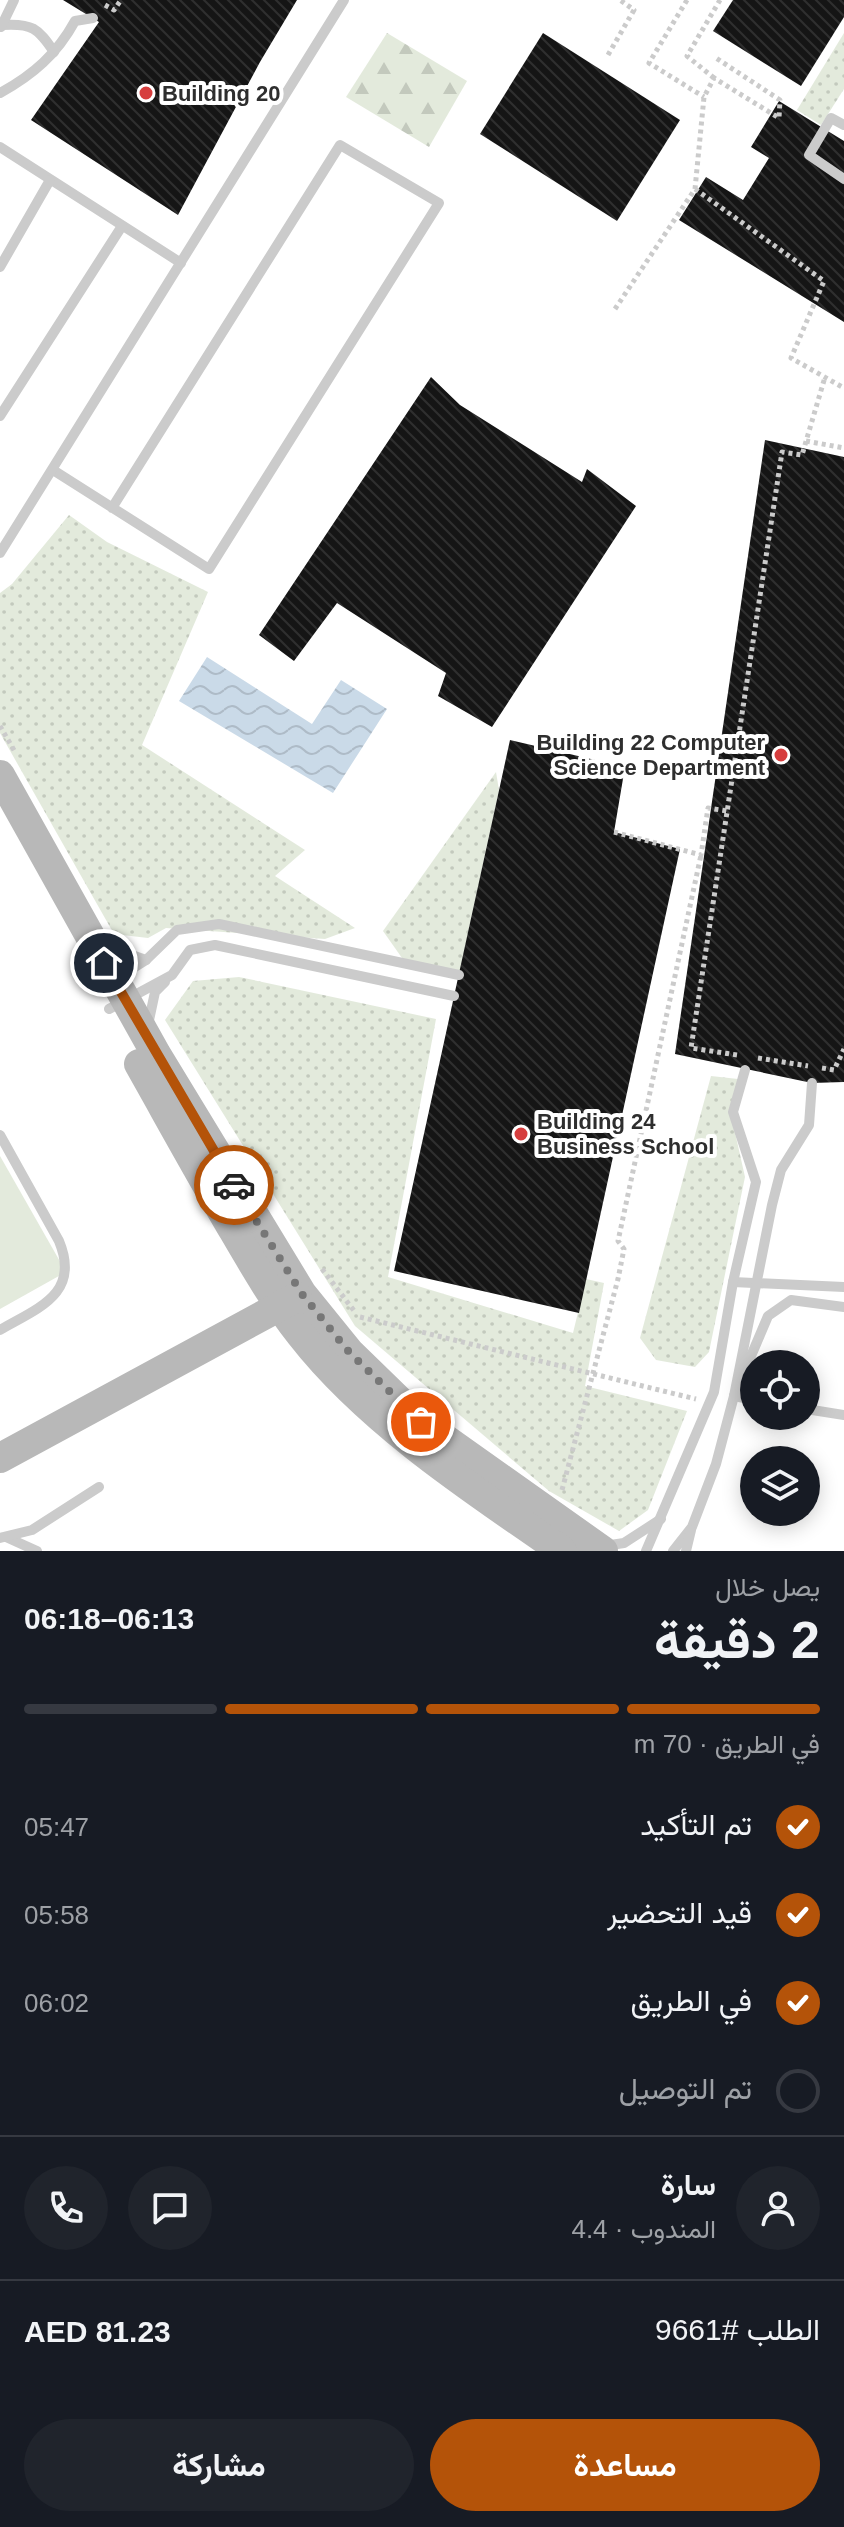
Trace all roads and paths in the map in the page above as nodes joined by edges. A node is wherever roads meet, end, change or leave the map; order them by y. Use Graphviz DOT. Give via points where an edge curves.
graph roads {
  1 [pos="14,0"];
  2 [pos="97,0"];
  3 [pos="121,0"];
  4 [pos="344,0"];
  5 [pos="620,0"];
  6 [pos="687,0"];
  7 [pos="720,0"];
  8 [pos="93,18"];
  9 [pos="1,27"];
  10 [pos="54,52"];
  11 [pos="608,55"];
  12 [pos="716,58"];
  13 [pos="714,78"];
  14 [pos="0,93"];
  15 [pos="704,97"];
  16 [pos="844,125"];
  17 [pos="0,147"];
  18 [pos="844,179"];
  19 [pos="50,180"];
  20 [pos="695,189"];
  21 [pos="122,226"];
  22 [pos="181,263"];
  23 [pos="0,267"];
  24 [pos="615,309"];
  25 [pos="825,377"];
  26 [pos="844,388"];
  27 [pos="0,416"];
  28 [pos="805,441"];
  29 [pos="844,448"];
  30 [pos="53,470"];
  31 [pos="112,508"];
  32 [pos="0,553"];
  33 [pos="0,726"];
  34 [pos="11,770"];
  35 [pos="727,811"];
  36 [pos="0,815"];
  37 [pos="614,832"];
  38 [pos="701,855"];
  39 [pos="94,945"];
  40 [pos="146,960"];
  41 [pos="172,975"];
  42 [pos="459,975"];
  43 [pos="112,995"];
  44 [pos="454,996"];
  45 [pos="844,1049"];
  46 [pos="156,1054"];
  47 [pos="745,1070"];
  48 [pos="812,1083"];
  49 [pos="0,1135"];
  50 [pos="315,1261"];
  51 [pos="733,1282"];
  52 [pos="755,1284"];
  53 [pos="844,1287"];
  54 [pos="292,1301"];
  55 [pos="844,1307"];
  56 [pos="360,1317"];
  57 [pos="0,1330"];
  58 [pos="369,1330"];
  59 [pos="593,1372"];
  60 [pos="734,1396"];
  61 [pos="740,1397"];
  62 [pos="700,1410"];
  63 [pos="820,1411"];
  64 [pos="844,1415"];
  65 [pos="0,1458"];
  66 [pos="549,1481"];
  67 [pos="99,1487"];
  68 [pos="562,1490"];
  69 [pos="574,1498"];
  70 [pos="662,1518"];
  71 [pos="692,1527"];
  72 [pos="3,1538"];
  73 [pos="600,1549"];
  74 [pos="37,1551"];
  75 [pos="562,1551"];
  76 [pos="646,1551"];
  77 [pos="673,1551"];
  78 [pos="686,1551"];
  1 -- 9 [label="lane"];
  2 -- 3 [label="path" via="114,10"];
  4 -- 22 [label="lane"];
  5 -- 11 [label="path" via="634,10"];
  6 -- 15 [label="path" via="649,63"];
  7 -- 13 [label="path" via="687,56"];
  8 -- 10 [label="lane" via="75,21"];
  9 -- 10 [label="lane" via="30,25"];
  10 -- 14 [label="lane"];
  12 -- 13 [label="path" via="780,100 779,118"];
  13 -- 15 [label="path"];
  15 -- 20 [label="path"];
  16 -- 18 [label="lane" via="831,118 809,155"];
  17 -- 19 [label="lane"];
  19 -- 21 [label="lane"];
  19 -- 23 [label="lane"];
  20 -- 24 [label="path"];
  20 -- 25 [label="path" via="824,281 791,358"];
  21 -- 22 [label="lane"];
  21 -- 27 [label="lane"];
  22 -- 30 [label="lane"];
  25 -- 26 [label="path"];
  25 -- 28 [label="path"];
  28 -- 29 [label="path"];
  28 -- 35 [label="path" via="802,455 782,452"];
  30 -- 31 [label="lane"];
  30 -- 32 [label="lane"];
  31 -- 31 [label="lane" via="209,569 439,203 340,145"];
  33 -- 34 [label="path"];
  34 -- 39 [label="street"];
  35 -- 38 [label="path" via="708,808"];
  35 -- 45 [label="path" via="691,1048 834,1070"];
  36 -- 43 [label="street"];
  37 -- 38 [label="path"];
  38 -- 59 [label="path" via="618,1241 624,1249"];
  39 -- 40 [label="lane"];
  39 -- 43 [label="street"];
  40 -- 42 [label="lane" via="177,930 219,924"];
  40 -- 43 [label="lane" via="131,968"];
  41 -- 43 [label="lane"];
  41 -- 44 [label="lane" via="190,950 215,945"];
  41 -- 46 [label="lane" via="155,992 148,1028"];
  43 -- 46 [label="street"];
  43 -- 54 [label="street" via="203,1178"];
  46 -- 54 [label="street"];
  47 -- 51 [label="lane" via="733,1112 756,1182"];
  48 -- 52 [label="lane" via="809,1125 781,1170"];
  49 -- 57 [label="lane" via="59,1241 66,1272 48,1303"];
  50 -- 56 [label="path"];
  51 -- 52 [label="lane"];
  51 -- 70 [label="lane" via="714,1392"];
  52 -- 53 [label="lane"];
  52 -- 60 [label="lane"];
  54 -- 65 [label="street"];
  54 -- 73 [label="street" via="421,1422"];
  54 -- 75 [label="street" via="300,1335 337,1377 464,1483"];
  55 -- 60 [label="lane" via="791,1300 768,1316"];
  56 -- 58 [label="path"];
  56 -- 59 [label="path"];
  59 -- 62 [label="path" via="696,1397"];
  59 -- 68 [label="path"];
  60 -- 61 [label="lane"];
  60 -- 71 [label="lane"];
  63 -- 64 [label="lane"];
  66 -- 68 [label="path"];
  67 -- 72 [label="lane" via="32,1530"];
  68 -- 69 [label="path"];
  70 -- 73 [label="lane" via="624,1543"];
  70 -- 76 [label="lane"];
  71 -- 77 [label="lane"];
  71 -- 78 [label="lane"];
  72 -- 74 [label="lane"];
}
